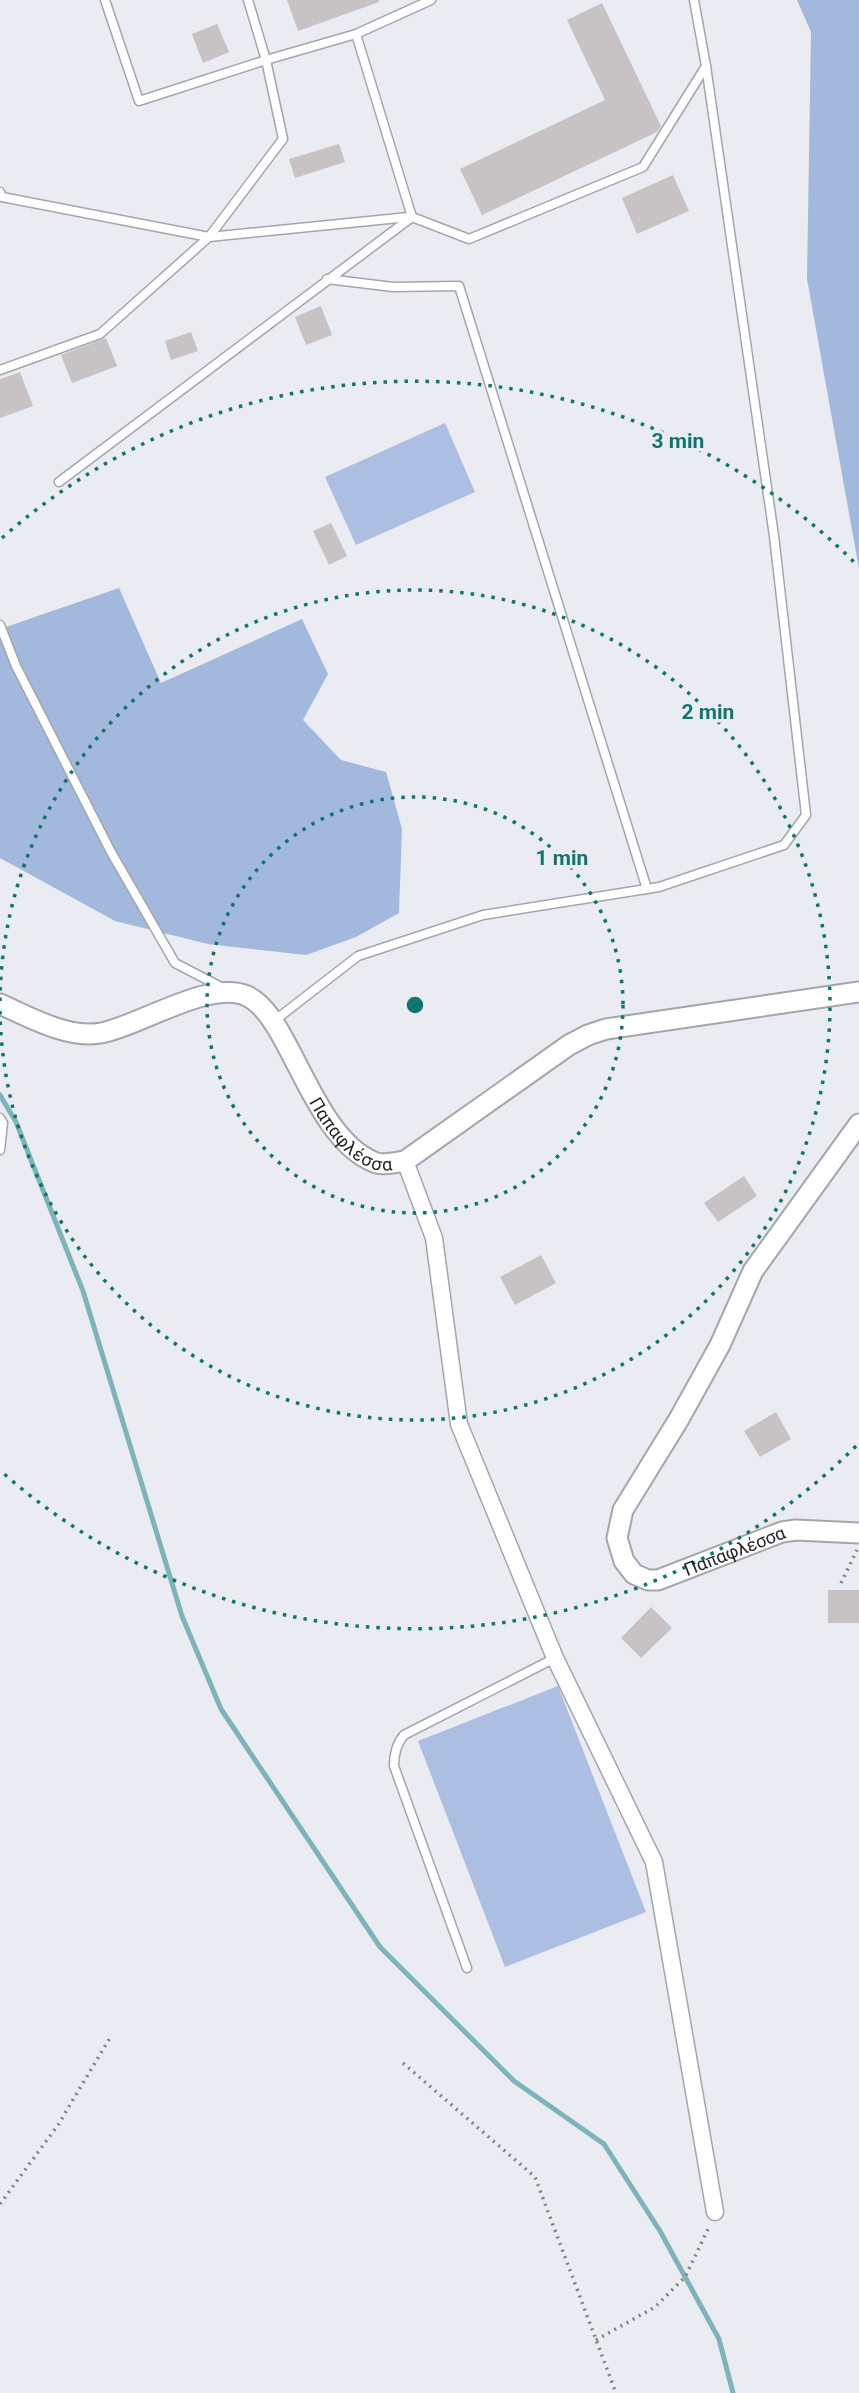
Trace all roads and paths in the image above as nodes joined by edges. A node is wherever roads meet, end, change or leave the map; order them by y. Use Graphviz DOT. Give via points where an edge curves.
graph roads {
  1 [pos="105,0"];
  2 [pos="248,0"];
  3 [pos="431,0"];
  4 [pos="694,0"];
  5 [pos="356,34"];
  6 [pos="266,60"];
  7 [pos="706,66"];
  8 [pos="1,195"];
  9 [pos="412,217"];
  10 [pos="209,237"];
  11 [pos="327,279"];
  12 [pos="0,370"];
  13 [pos="59,482"];
  14 [pos="0,625"];
  15 [pos="647,889"];
  16 [pos="230,992"];
  17 [pos="859,992"];
  18 [pos="0,1004"];
  19 [pos="273,1021"];
  20 [pos="0,1118"];
  21 [pos="859,1124"];
  22 [pos="0,1150"];
  23 [pos="405,1161"];
  24 [pos="859,1534"];
  25 [pos="859,1549"];
  26 [pos="841,1583"];
  27 [pos="555,1658"];
  28 [pos="467,1968"];
  29 [pos="111,2036"];
  30 [pos="403,2063"];
  31 [pos="0,2204"];
  32 [pos="716,2212"];
  33 [pos="596,2340"];
  34 [pos="616,2393"];
  1 -- 6 [label="lane" via="139,101"];
  2 -- 6 [label="lane"];
  3 -- 5 [label="lane"];
  4 -- 7 [label="lane"];
  5 -- 6 [label="lane"];
  5 -- 9 [label="lane"];
  6 -- 10 [label="lane" via="283,139"];
  7 -- 9 [label="lane" via="643,167 468,239"];
  7 -- 15 [label="lane" via="774,536 806,815 784,845"];
  8 -- 10 [label="lane"];
  9 -- 10 [label="lane"];
  9 -- 11 [label="lane"];
  10 -- 12 [label="lane" via="100,334"];
  11 -- 13 [label="lane"];
  11 -- 15 [label="lane" via="393,287 459,286"];
  14 -- 16 [label="lane" via="16,666 111,852 175,963"];
  15 -- 19 [label="lane" via="483,915 358,956"];
  16 -- 18 [label="street" via="207,995 100,1034 52,1026"];
  16 -- 19 [label="street, Παπαφλέσσα" via="259,1004"];
  17 -- 23 [label="street, Παπαφλέσσα" via="588,1035"];
  19 -- 23 [label="street, Παπαφλέσσα" via="342,1139 375,1163"];
  20 -- 22 [label="lane"];
  21 -- 24 [label="street, Παπαφλέσσα" via="753,1271 720,1345 623,1510 617,1538 634,1574 658,1580 782,1532"];
  23 -- 27 [label="street" via="434,1238 459,1424"];
  25 -- 26 [label="path"];
  27 -- 28 [label="lane" via="404,1735 396,1747 394,1766"];
  27 -- 32 [label="street" via="654,1863"];
  29 -- 31 [label="path" via="58,2125"];
  30 -- 33 [label="path" via="535,2177"];
  32 -- 33 [label="path" via="685,2277 655,2307"];
  33 -- 34 [label="path"];
}
